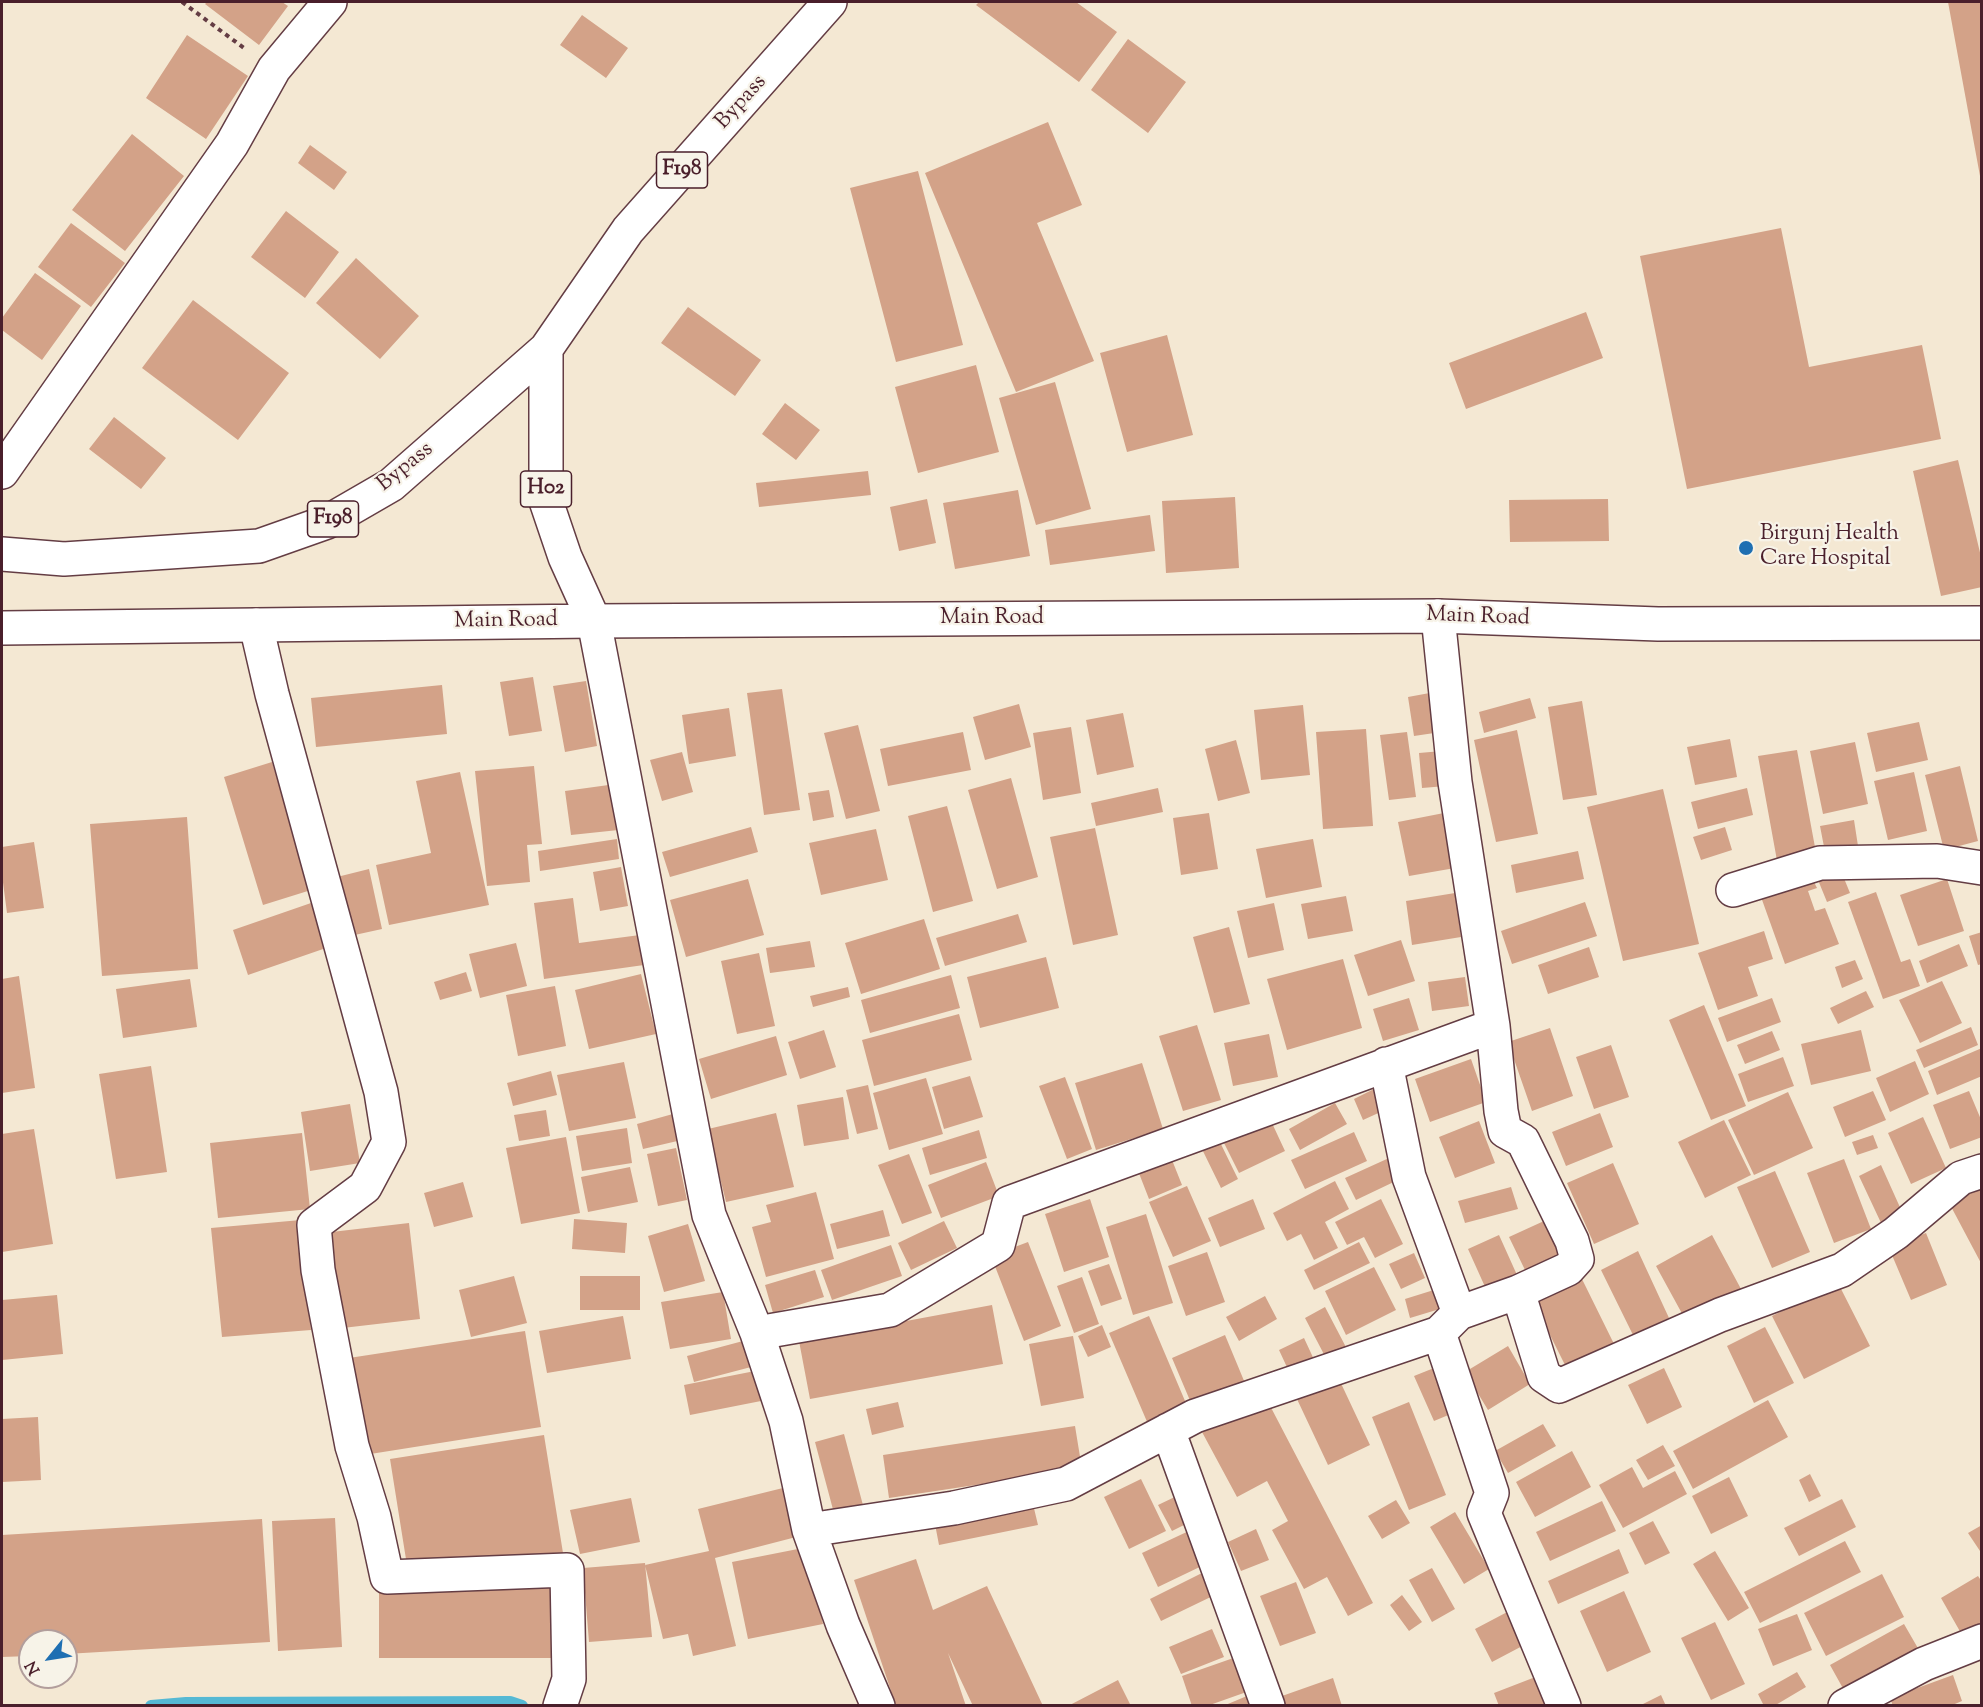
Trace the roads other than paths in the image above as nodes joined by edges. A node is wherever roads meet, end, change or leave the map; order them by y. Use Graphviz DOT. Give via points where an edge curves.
graph roads {
  1 [pos="330,2"];
  2 [pos="830,2"];
  3 [pos="546,349"];
  4 [pos="2,472"];
  5 [pos="2,554"];
  6 [pos="1438,616"];
  7 [pos="594,621"];
  8 [pos="1982,622"];
  9 [pos="256,625"];
  10 [pos="2,628"];
  11 [pos="1982,868"];
  12 [pos="1733,890"];
  13 [pos="1493,1026"];
  14 [pos="1386,1064"];
  15 [pos="1982,1171"];
  16 [pos="1518,1292"];
  17 [pos="1449,1323"];
  18 [pos="757,1333"];
  19 [pos="1168,1430"];
  20 [pos="809,1530"];
  21 [pos="1982,1641"];
  22 [pos="565,1692"];
  23 [pos="1849,1704"];
  24 [pos="878,1706"];
  25 [pos="1268,1706"];
  26 [pos="1564,1706"];
  1 -- 4 [label="street" via="274,69 232,144"];
  2 -- 3 [label="street, Bypass / F198" via="628,230"];
  3 -- 5 [label="street, Bypass / F198" via="391,485 327,522 259,546 64,559"];
  3 -- 7 [label="street, H02" via="546,501 565,557"];
  6 -- 7 [label="street, Main Road"];
  6 -- 8 [label="street, Main Road" via="1658,624"];
  6 -- 13 [label="street" via="1455,782"];
  7 -- 9 [label="street, Main Road"];
  7 -- 18 [label="street" via="709,1215"];
  9 -- 10 [label="street, Main Road"];
  9 -- 22 [label="street" via="381,1092 389,1142 365,1187 314,1225 318,1270 352,1446 387,1577 567,1570"];
  11 -- 12 [label="street" via="1937,861 1820,863"];
  13 -- 14 [label="street"];
  13 -- 16 [label="street" via="1505,1131 1523,1141 1577,1259 1568,1269"];
  14 -- 17 [label="street" via="1409,1177"];
  14 -- 18 [label="street" via="1009,1203 998,1245 890,1310"];
  15 -- 16 [label="street" via="1961,1178 1896,1233 1842,1270 1720,1315 1559,1386 1544,1376"];
  16 -- 17 [label="street"];
  17 -- 19 [label="street" via="1217,1408"];
  17 -- 26 [label="street" via="1492,1492 1484,1513"];
  18 -- 20 [label="street" via="786,1421"];
  19 -- 20 [label="street" via="1066,1484 954,1508"];
  19 -- 25 [label="street"];
  20 -- 24 [label="street" via="843,1625"];
  21 -- 23 [label="street" via="1924,1664"];
}
